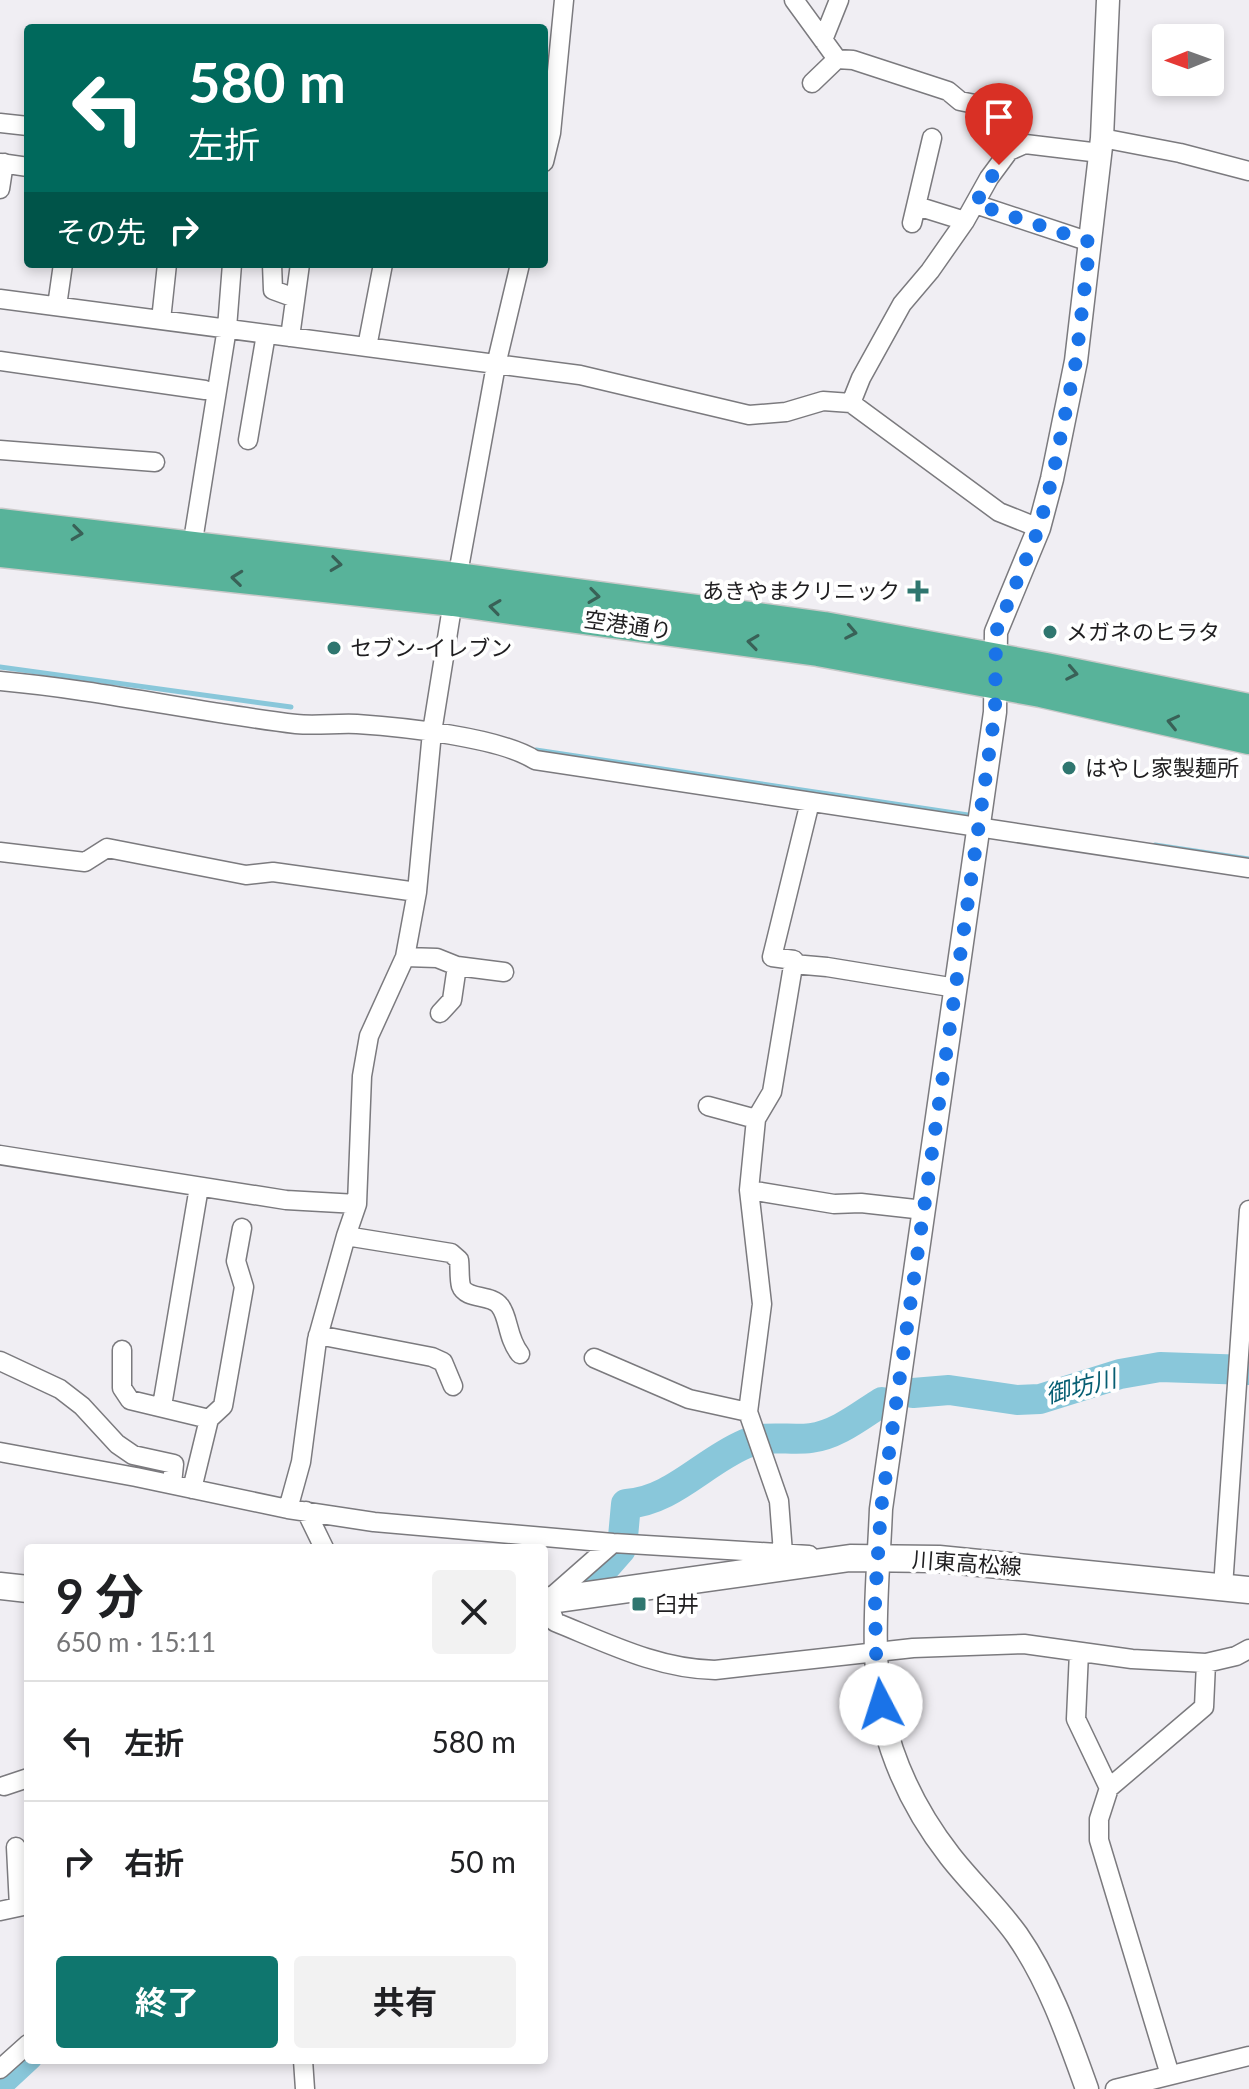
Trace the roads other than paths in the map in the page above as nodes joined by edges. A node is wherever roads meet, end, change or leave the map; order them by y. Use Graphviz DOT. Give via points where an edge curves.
graph roads {
  1 [pos="564,0"];
  2 [pos="794,0"];
  3 [pos="839,0"];
  4 [pos="1108,0"];
  5 [pos="823,40"];
  6 [pos="837,59"];
  7 [pos="812,83"];
  8 [pos="1018,113"];
  9 [pos="548,120"];
  10 [pos="0,123"];
  11 [pos="24,126"];
  12 [pos="932,138"];
  13 [pos="1101,146"];
  14 [pos="2,163"];
  15 [pos="24,166"];
  16 [pos="1249,171"];
  17 [pos="0,189"];
  18 [pos="970,212"];
  19 [pos="1090,242"];
  20 [pos="62,268"];
  21 [pos="167,268"];
  22 [pos="232,268"];
  23 [pos="272,268"];
  24 [pos="299,268"];
  25 [pos="382,268"];
  26 [pos="519,268"];
  27 [pos="295,298"];
  28 [pos="0,299"];
  29 [pos="57,306"];
  30 [pos="161,320"];
  31 [pos="227,328"];
  32 [pos="266,334"];
  33 [pos="290,337"];
  34 [pos="367,347"];
  35 [pos="0,361"];
  36 [pos="496,365"];
  37 [pos="205,390"];
  38 [pos="851,403"];
  39 [pos="248,440"];
  40 [pos="0,450"];
  41 [pos="155,462"];
  42 [pos="0,524"];
  43 [pos="1039,528"];
  44 [pos="192,547"];
  45 [pos="0,552"];
  46 [pos="455,590"];
  47 [pos="995,671"];
  48 [pos="0,681"];
  49 [pos="1249,709"];
  50 [pos="432,732"];
  51 [pos="1249,739"];
  52 [pos="810,802"];
  53 [pos="979,825"];
  54 [pos="0,852"];
  55 [pos="1249,868"];
  56 [pos="417,892"];
  57 [pos="405,957"];
  58 [pos="793,964"];
  59 [pos="457,966"];
  60 [pos="504,972"];
  61 [pos="956,988"];
  62 [pos="440,1013"];
  63 [pos="708,1106"];
  64 [pos="756,1119"];
  65 [pos="0,1155"];
  66 [pos="199,1187"];
  67 [pos="749,1190"];
  68 [pos="357,1204"];
  69 [pos="924,1210"];
  70 [pos="1249,1210"];
  71 [pos="242,1228"];
  72 [pos="346,1236"];
  73 [pos="318,1335"];
  74 [pos="122,1350"];
  75 [pos="520,1354"];
  76 [pos="594,1358"];
  77 [pos="0,1361"];
  78 [pos="453,1386"];
  79 [pos="162,1406"];
  80 [pos="748,1412"];
  81 [pos="209,1419"];
  82 [pos="0,1452"];
  83 [pos="172,1484"];
  84 [pos="192,1489"];
  85 [pos="297,1510"];
  86 [pos="613,1543"];
  87 [pos="321,1544"];
  88 [pos="783,1553"];
  89 [pos="850,1558"];
  90 [pos="879,1558"];
  91 [pos="0,1586"];
  92 [pos="1236,1588"];
  93 [pos="24,1589"];
  94 [pos="548,1599"];
  95 [pos="548,1601"];
  96 [pos="548,1606"];
  97 [pos="1249,1649"];
  98 [pos="1079,1652"];
  99 [pos="876,1653"];
  100 [pos="1206,1663"];
  101 [pos="24,1779"];
  102 [pos="4,1786"];
  103 [pos="1109,1788"];
  104 [pos="16,1847"];
  105 [pos="24,1906"];
  106 [pos="0,1911"];
  107 [pos="24,2048"];
  108 [pos="1249,2056"];
  109 [pos="303,2064"];
  110 [pos="0,2069"];
  111 [pos="1170,2075"];
  112 [pos="305,2089"];
  113 [pos="1087,2089"];
  114 [pos="1115,2089"];
  1 -- 9 [label="street"];
  2 -- 5 [label="street"];
  3 -- 5 [label="street"];
  4 -- 13 [label="street"];
  5 -- 6 [label="street"];
  6 -- 7 [label="street"];
  6 -- 8 [label="street" via="948,91 960,101"];
  10 -- 11 [label="street"];
  12 -- 18 [label="street" via="915,215"];
  13 -- 16 [label="street" via="1180,153"];
  13 -- 18 [label="street" via="1025,144 1009,151"];
  13 -- 19 [label="street"];
  14 -- 15 [label="street"];
  14 -- 17 [label="street"];
  18 -- 19 [label="street"];
  18 -- 38 [label="street" via="902,304"];
  19 -- 43 [label="street" via="1076,361"];
  20 -- 29 [label="street"];
  21 -- 30 [label="street"];
  22 -- 31 [label="street"];
  23 -- 27 [label="street" via="273,290"];
  24 -- 27 [label="street"];
  25 -- 34 [label="street"];
  26 -- 36 [label="street"];
  27 -- 33 [label="street"];
  28 -- 29 [label="street"];
  29 -- 30 [label="street"];
  30 -- 31 [label="street"];
  31 -- 32 [label="street"];
  31 -- 44 [label="street"];
  32 -- 33 [label="street"];
  32 -- 39 [label="street"];
  33 -- 34 [label="street"];
  34 -- 36 [label="street"];
  35 -- 37 [label="street"];
  36 -- 38 [label="street" via="580,375 749,415 823,401"];
  36 -- 46 [label="street"];
  38 -- 43 [label="street" via="989,505"];
  40 -- 41 [label="street"];
  42 -- 44 [label="highway, 空港通り, one-way"];
  43 -- 47 [label="street" via="996,632"];
  44 -- 46 [label="highway, 空港通り, one-way"];
  46 -- 45 [label="highway, 空港通り, one-way"];
  46 -- 47 [label="highway, 空港通り" via="824,627"];
  46 -- 50 [label="street"];
  47 -- 49 [label="highway, 空港通り, one-way"];
  51 -- 47 [label="highway, 空港通り, one-way"];
  47 -- 53 [label="street" via="995,712"];
  48 -- 50 [label="street" via="299,724"];
  50 -- 52 [label="street" via="520,750 535,760"];
  50 -- 56 [label="street"];
  52 -- 53 [label="street"];
  52 -- 58 [label="street" via="772,957 794,960"];
  53 -- 55 [label="street"];
  53 -- 61 [label="street"];
  54 -- 56 [label="street" via="85,862 107,848 246,875 273,872"];
  56 -- 57 [label="street"];
  57 -- 59 [label="street" via="437,958"];
  57 -- 68 [label="street" via="369,1036 362,1076"];
  58 -- 61 [label="street"];
  58 -- 64 [label="street" via="772,1092"];
  59 -- 60 [label="street"];
  59 -- 62 [label="street" via="452,1000"];
  61 -- 69 [label="street"];
  63 -- 64 [label="street"];
  64 -- 67 [label="street"];
  65 -- 66 [label="street"];
  66 -- 68 [label="street"];
  66 -- 79 [label="street"];
  67 -- 69 [label="street" via="834,1204"];
  67 -- 80 [label="street" via="762,1304"];
  68 -- 72 [label="street"];
  69 -- 90 [label="street" via="881,1509"];
  70 -- 92 [label="street" via="1239,1373"];
  71 -- 81 [label="street" via="236,1261 244,1287 223,1406"];
  72 -- 73 [label="street"];
  72 -- 75 [label="street" via="451,1253 459,1260 461,1287 501,1306"];
  73 -- 78 [label="street" via="432,1357 443,1362"];
  73 -- 85 [label="street"];
  74 -- 79 [label="street" via="122,1388 130,1400"];
  76 -- 80 [label="street" via="689,1399"];
  77 -- 83 [label="street" via="60,1389 133,1455 174,1464"];
  79 -- 81 [label="street"];
  80 -- 88 [label="street" via="779,1501"];
  81 -- 84 [label="street"];
  82 -- 83 [label="street"];
  83 -- 84 [label="street"];
  84 -- 85 [label="street"];
  85 -- 86 [label="street"];
  85 -- 87 [label="street"];
  86 -- 88 [label="street"];
  86 -- 94 [label="street"];
  88 -- 89 [label="street"];
  89 -- 90 [label="main road, 川東高松線"];
  89 -- 95 [label="main road, 川東高松線"];
  90 -- 92 [label="main road, 川東高松線" via="939,1559"];
  90 -- 99 [label="street"];
  91 -- 93 [label="main road"];
  96 -- 99 [label="street" via="555,1622 686,1669"];
  97 -- 100 [label="street"];
  98 -- 99 [label="street" via="1024,1644"];
  98 -- 100 [label="street"];
  98 -- 103 [label="street" via="1076,1719"];
  99 -- 113 [label="street" via="881,1704 906,1787 950,1855 1017,1935 1047,1988"];
  100 -- 103 [label="street" via="1204,1707"];
  101 -- 102 [label="street"];
  103 -- 111 [label="street" via="1099,1840"];
  104 -- 105 [label="street"];
  105 -- 106 [label="street"];
  107 -- 110 [label="street"];
  108 -- 111 [label="street"];
  109 -- 112 [label="street"];
  111 -- 114 [label="street"];
}
